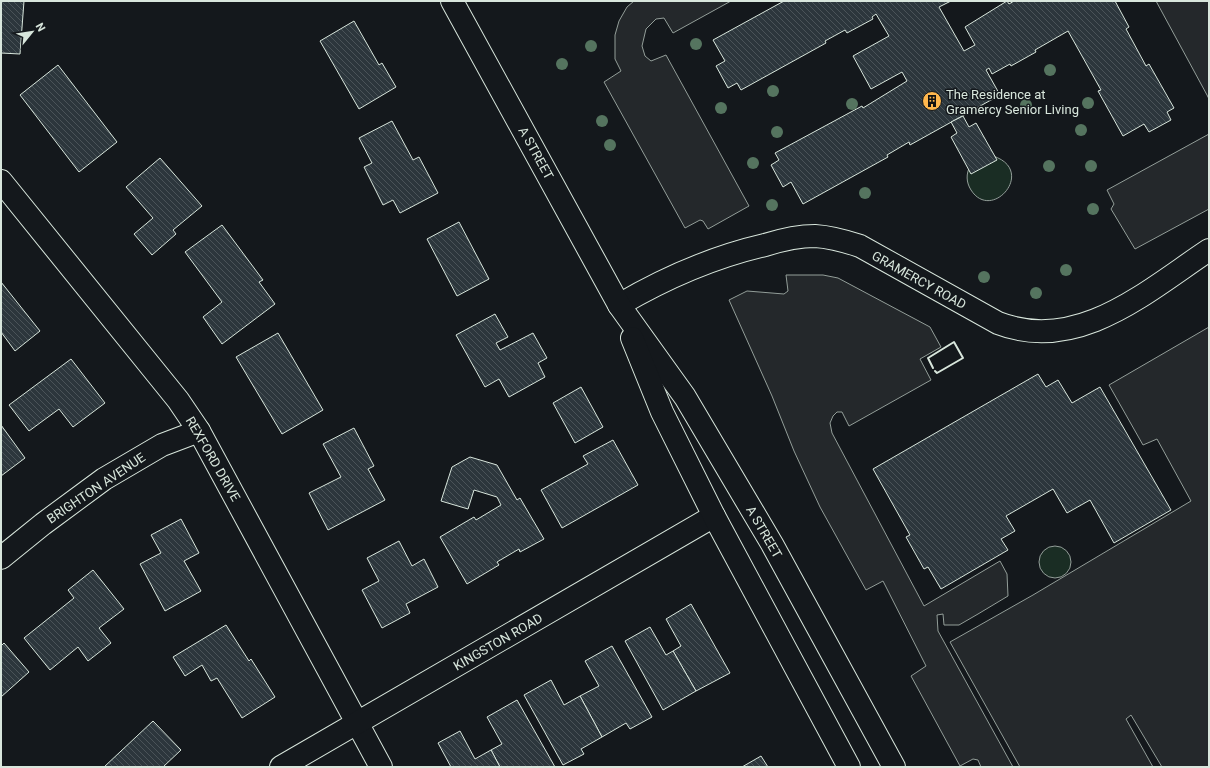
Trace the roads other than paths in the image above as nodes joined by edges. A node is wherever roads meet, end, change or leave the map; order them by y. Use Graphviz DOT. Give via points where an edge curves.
graph roads {
  1 [pos="452,1"];
  2 [pos="1,181"];
  3 [pos="1209,250"];
  4 [pos="619,305"];
  5 [pos="199,431"];
  6 [pos="714,516"];
  7 [pos="1,558"];
  8 [pos="358,724"];
  9 [pos="281,767"];
  10 [pos="381,767"];
  11 [pos="849,767"];
  12 [pos="894,767"];
  1 -- 4 [label="street, A STREET"];
  2 -- 5 [label="street, REXFORD DRIVE" via="178,400"];
  3 -- 4 [label="street, GRAMERCY ROAD" via="1114,313 1082,326 1060,331 1008,327 860,246 848,241 820,237 794,238 740,251 660,282"];
  4 -- 6 [label="street, A STREET" via="662,412"];
  4 -- 12 [label="street, A STREET" via="693,410 776,551"];
  5 -- 7 [label="street, BRIGHTON AVENUE" via="162,445 104,479 42,524"];
  5 -- 8 [label="street, REXFORD DRIVE"];
  6 -- 8 [label="street, KINGSTON ROAD"];
  6 -- 11 [label="street, A STREET"];
  8 -- 9 [label="street, KINGSTON ROAD"];
  8 -- 10 [label="street, REXFORD DRIVE"];
}
